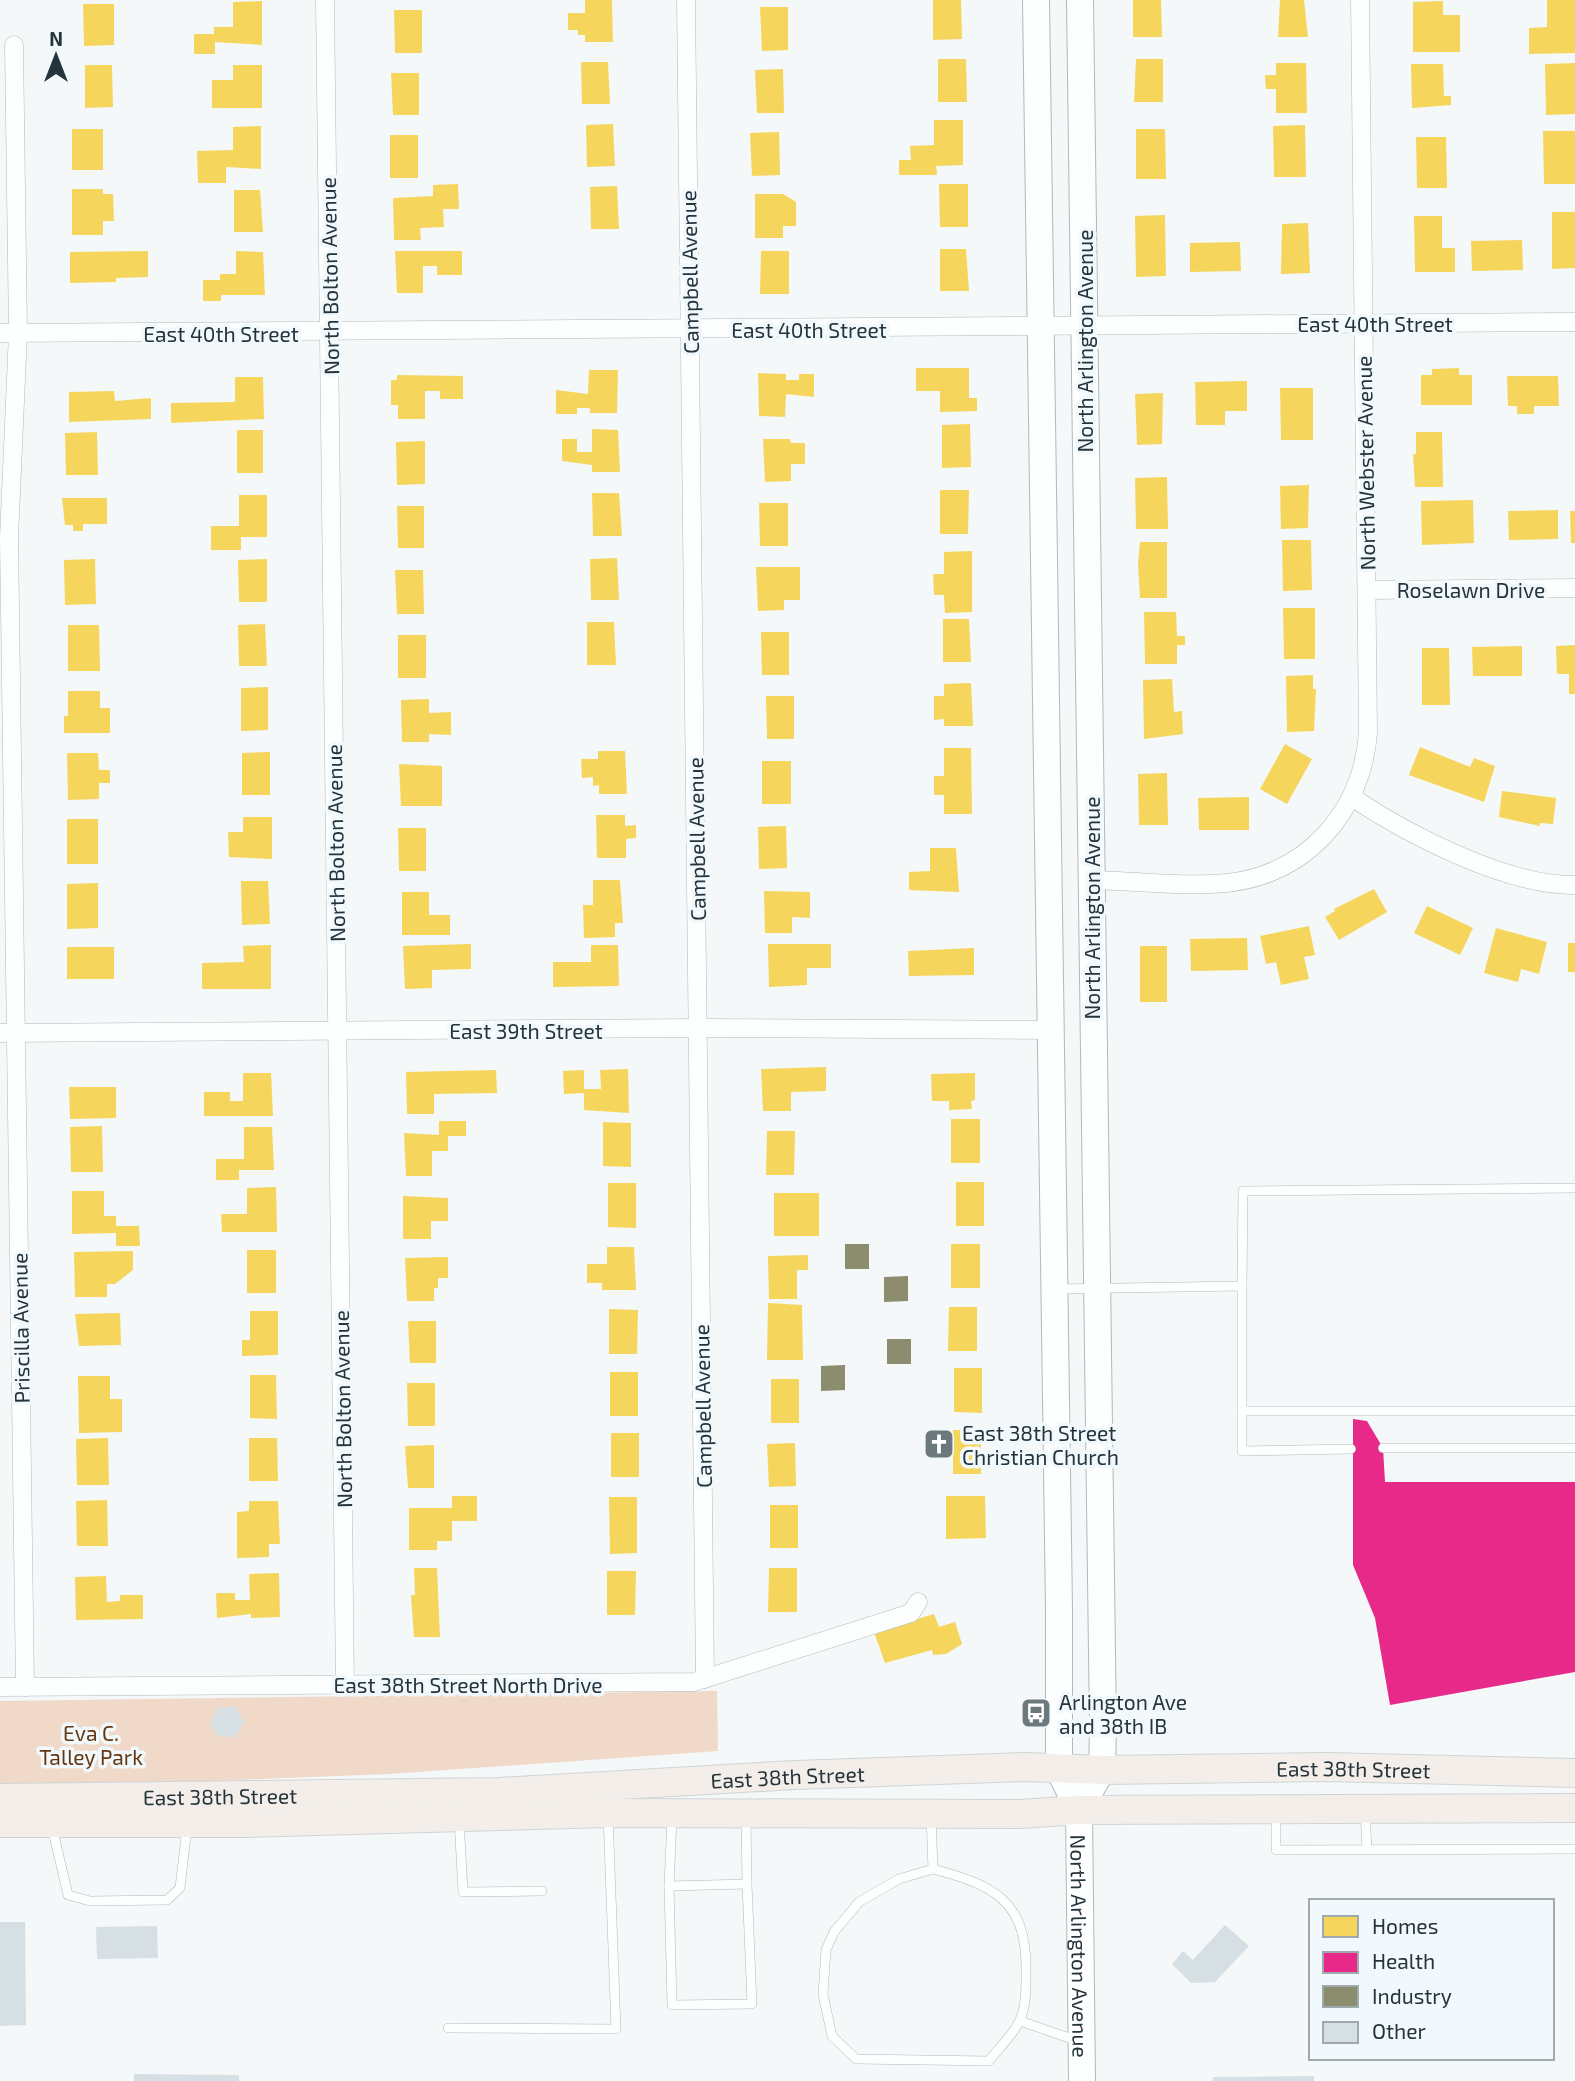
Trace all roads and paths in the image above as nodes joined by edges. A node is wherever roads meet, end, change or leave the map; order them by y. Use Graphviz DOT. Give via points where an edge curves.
graph roads {
  1 [pos="325,0"];
  2 [pos="686,0"];
  3 [pos="1036,0"];
  4 [pos="1080,0"];
  5 [pos="1360,0"];
  6 [pos="14,45"];
  7 [pos="1575,321"];
  8 [pos="1363,323"];
  9 [pos="1085,326"];
  10 [pos="1040,327"];
  11 [pos="690,330"];
  12 [pos="9,333"];
  13 [pos="329,333"];
  14 [pos="1575,588"];
  15 [pos="1367,590"];
  16 [pos="1353,798"];
  17 [pos="1092,880"];
  18 [pos="1575,885"];
  19 [pos="698,1028"];
  20 [pos="1051,1030"];
  21 [pos="338,1031"];
  22 [pos="8,1033"];
  23 [pos="1575,1188"];
  24 [pos="1242,1286"];
  25 [pos="1098,1289"];
  26 [pos="1055,1290"];
  27 [pos="1242,1411"];
  28 [pos="1575,1411"];
  29 [pos="1383,1448"];
  30 [pos="1575,1448"];
  31 [pos="1351,1449"];
  32 [pos="918,1602"];
  33 [pos="705,1679"];
  34 [pos="345,1685"];
  35 [pos="0,1687"];
  36 [pos="25,1687"];
  37 [pos="1059,1770"];
  38 [pos="1102,1770"];
  39 [pos="1575,1773"];
  40 [pos="0,1798"];
  41 [pos="1575,1808"];
  42 [pos="1365,1809"];
  43 [pos="1079,1810"];
  44 [pos="1276,1810"];
  45 [pos="608,1813"];
  46 [pos="672,1813"];
  47 [pos="746,1814"];
  48 [pos="931,1814"];
  49 [pos="459,1818"];
  50 [pos="51,1822"];
  51 [pos="188,1822"];
  52 [pos="0,1823"];
  53 [pos="1575,1849"];
  54 [pos="1367,1850"];
  55 [pos="933,1869"];
  56 [pos="747,1884"];
  57 [pos="669,1885"];
  58 [pos="542,1891"];
  59 [pos="1020,2021"];
  60 [pos="447,2028"];
  61 [pos="1082,2042"];
  62 [pos="1082,2081"];
  1 -- 13 [label="street, North Bolton Avenue"];
  2 -- 11 [label="street, Campbell Avenue"];
  3 -- 10 [label="main road, North Arlington Avenue"];
  4 -- 9 [label="main road, North Arlington Avenue"];
  5 -- 8 [label="street, North Webster Avenue"];
  6 -- 12 [label="street, Priscilla Avenue"];
  7 -- 8 [label="street, East 40th Street"];
  8 -- 9 [label="street, East 40th Street"];
  8 -- 15 [label="street, North Webster Avenue"];
  9 -- 10 [label="street, East 40th Street"];
  9 -- 17 [label="main road, North Arlington Avenue"];
  10 -- 11 [label="street, East 40th Street"];
  10 -- 20 [label="main road, North Arlington Avenue"];
  11 -- 13 [label="street, East 40th Street"];
  11 -- 19 [label="street, Campbell Avenue"];
  12 -- 13 [label="street, East 40th Street"];
  12 -- 22 [label="street, Priscilla Avenue"];
  13 -- 21 [label="street, North Bolton Avenue"];
  14 -- 15 [label="street, Roselawn Drive"];
  15 -- 16 [label="street, North Webster Avenue" via="1368,733"];
  16 -- 17 [label="street" via="1321,840 1266,874 1223,883"];
  16 -- 18 [label="street" via="1458,855 1509,873"];
  17 -- 25 [label="main road, North Arlington Avenue"];
  19 -- 20 [label="street, East 39th Street"];
  19 -- 21 [label="street, East 39th Street"];
  19 -- 33 [label="street, Campbell Avenue"];
  20 -- 26 [label="main road, North Arlington Avenue"];
  21 -- 22 [label="street, East 39th Street"];
  21 -- 34 [label="street, North Bolton Avenue"];
  22 -- 36 [label="street, Priscilla Avenue"];
  23 -- 24 [label="lane" via="1243,1191"];
  24 -- 25 [label="lane"];
  24 -- 27 [label="lane"];
  25 -- 26 [label="lane"];
  25 -- 38 [label="main road, North Arlington Avenue"];
  26 -- 37 [label="main road, North Arlington Avenue"];
  27 -- 28 [label="lane"];
  27 -- 31 [label="lane" via="1242,1451"];
  29 -- 30 [label="lane"];
  32 -- 33 [label="street, East 38th Street North Drive" via="911,1614"];
  33 -- 34 [label="street, East 38th Street North Drive"];
  34 -- 36 [label="street, East 38th Street North Drive"];
  35 -- 36 [label="street, East 38th Street North Drive"];
  37 -- 38 [label="main road, East 38th Street"];
  37 -- 40 [label="main road, East 38th Street" via="1025,1767 795,1775 499,1792"];
  37 -- 43 [label="main road, North Arlington Avenue"];
  38 -- 39 [label="main road, East 38th Street" via="1327,1767"];
  38 -- 43 [label="main road, North Arlington Avenue"];
  41 -- 42 [label="main road, East 38th Street"];
  42 -- 44 [label="main road, East 38th Street"];
  42 -- 54 [label="lane"];
  43 -- 44 [label="main road, East 38th Street"];
  43 -- 48 [label="main road, East 38th Street"];
  43 -- 61 [label="main road, North Arlington Avenue"];
  44 -- 54 [label="lane" via="1276,1850"];
  45 -- 46 [label="main road, East 38th Street"];
  45 -- 49 [label="main road, East 38th Street"];
  45 -- 60 [label="lane" via="616,2029"];
  46 -- 47 [label="main road, East 38th Street"];
  46 -- 57 [label="lane"];
  47 -- 48 [label="main road, East 38th Street"];
  47 -- 56 [label="lane"];
  48 -- 55 [label="lane"];
  49 -- 51 [label="main road, East 38th Street"];
  49 -- 58 [label="lane" via="463,1892"];
  50 -- 51 [label="main road, East 38th Street"];
  50 -- 51 [label="lane" via="68,1895 90,1901 167,1900 180,1888"];
  50 -- 52 [label="main road, East 38th Street"];
  53 -- 54 [label="lane"];
  55 -- 59 [label="lane" via="992,1891 1017,1914 1026,1943 1026,1990"];
  55 -- 59 [label="lane" via="899,1880 859,1902 834,1933 826,1950 823,1994 832,2036 856,2059 989,2061"];
  56 -- 57 [label="lane"];
  56 -- 57 [label="lane" via="752,2004 672,2005"];
  59 -- 61 [label="lane"];
  61 -- 62 [label="main road, North Arlington Avenue"];
}
